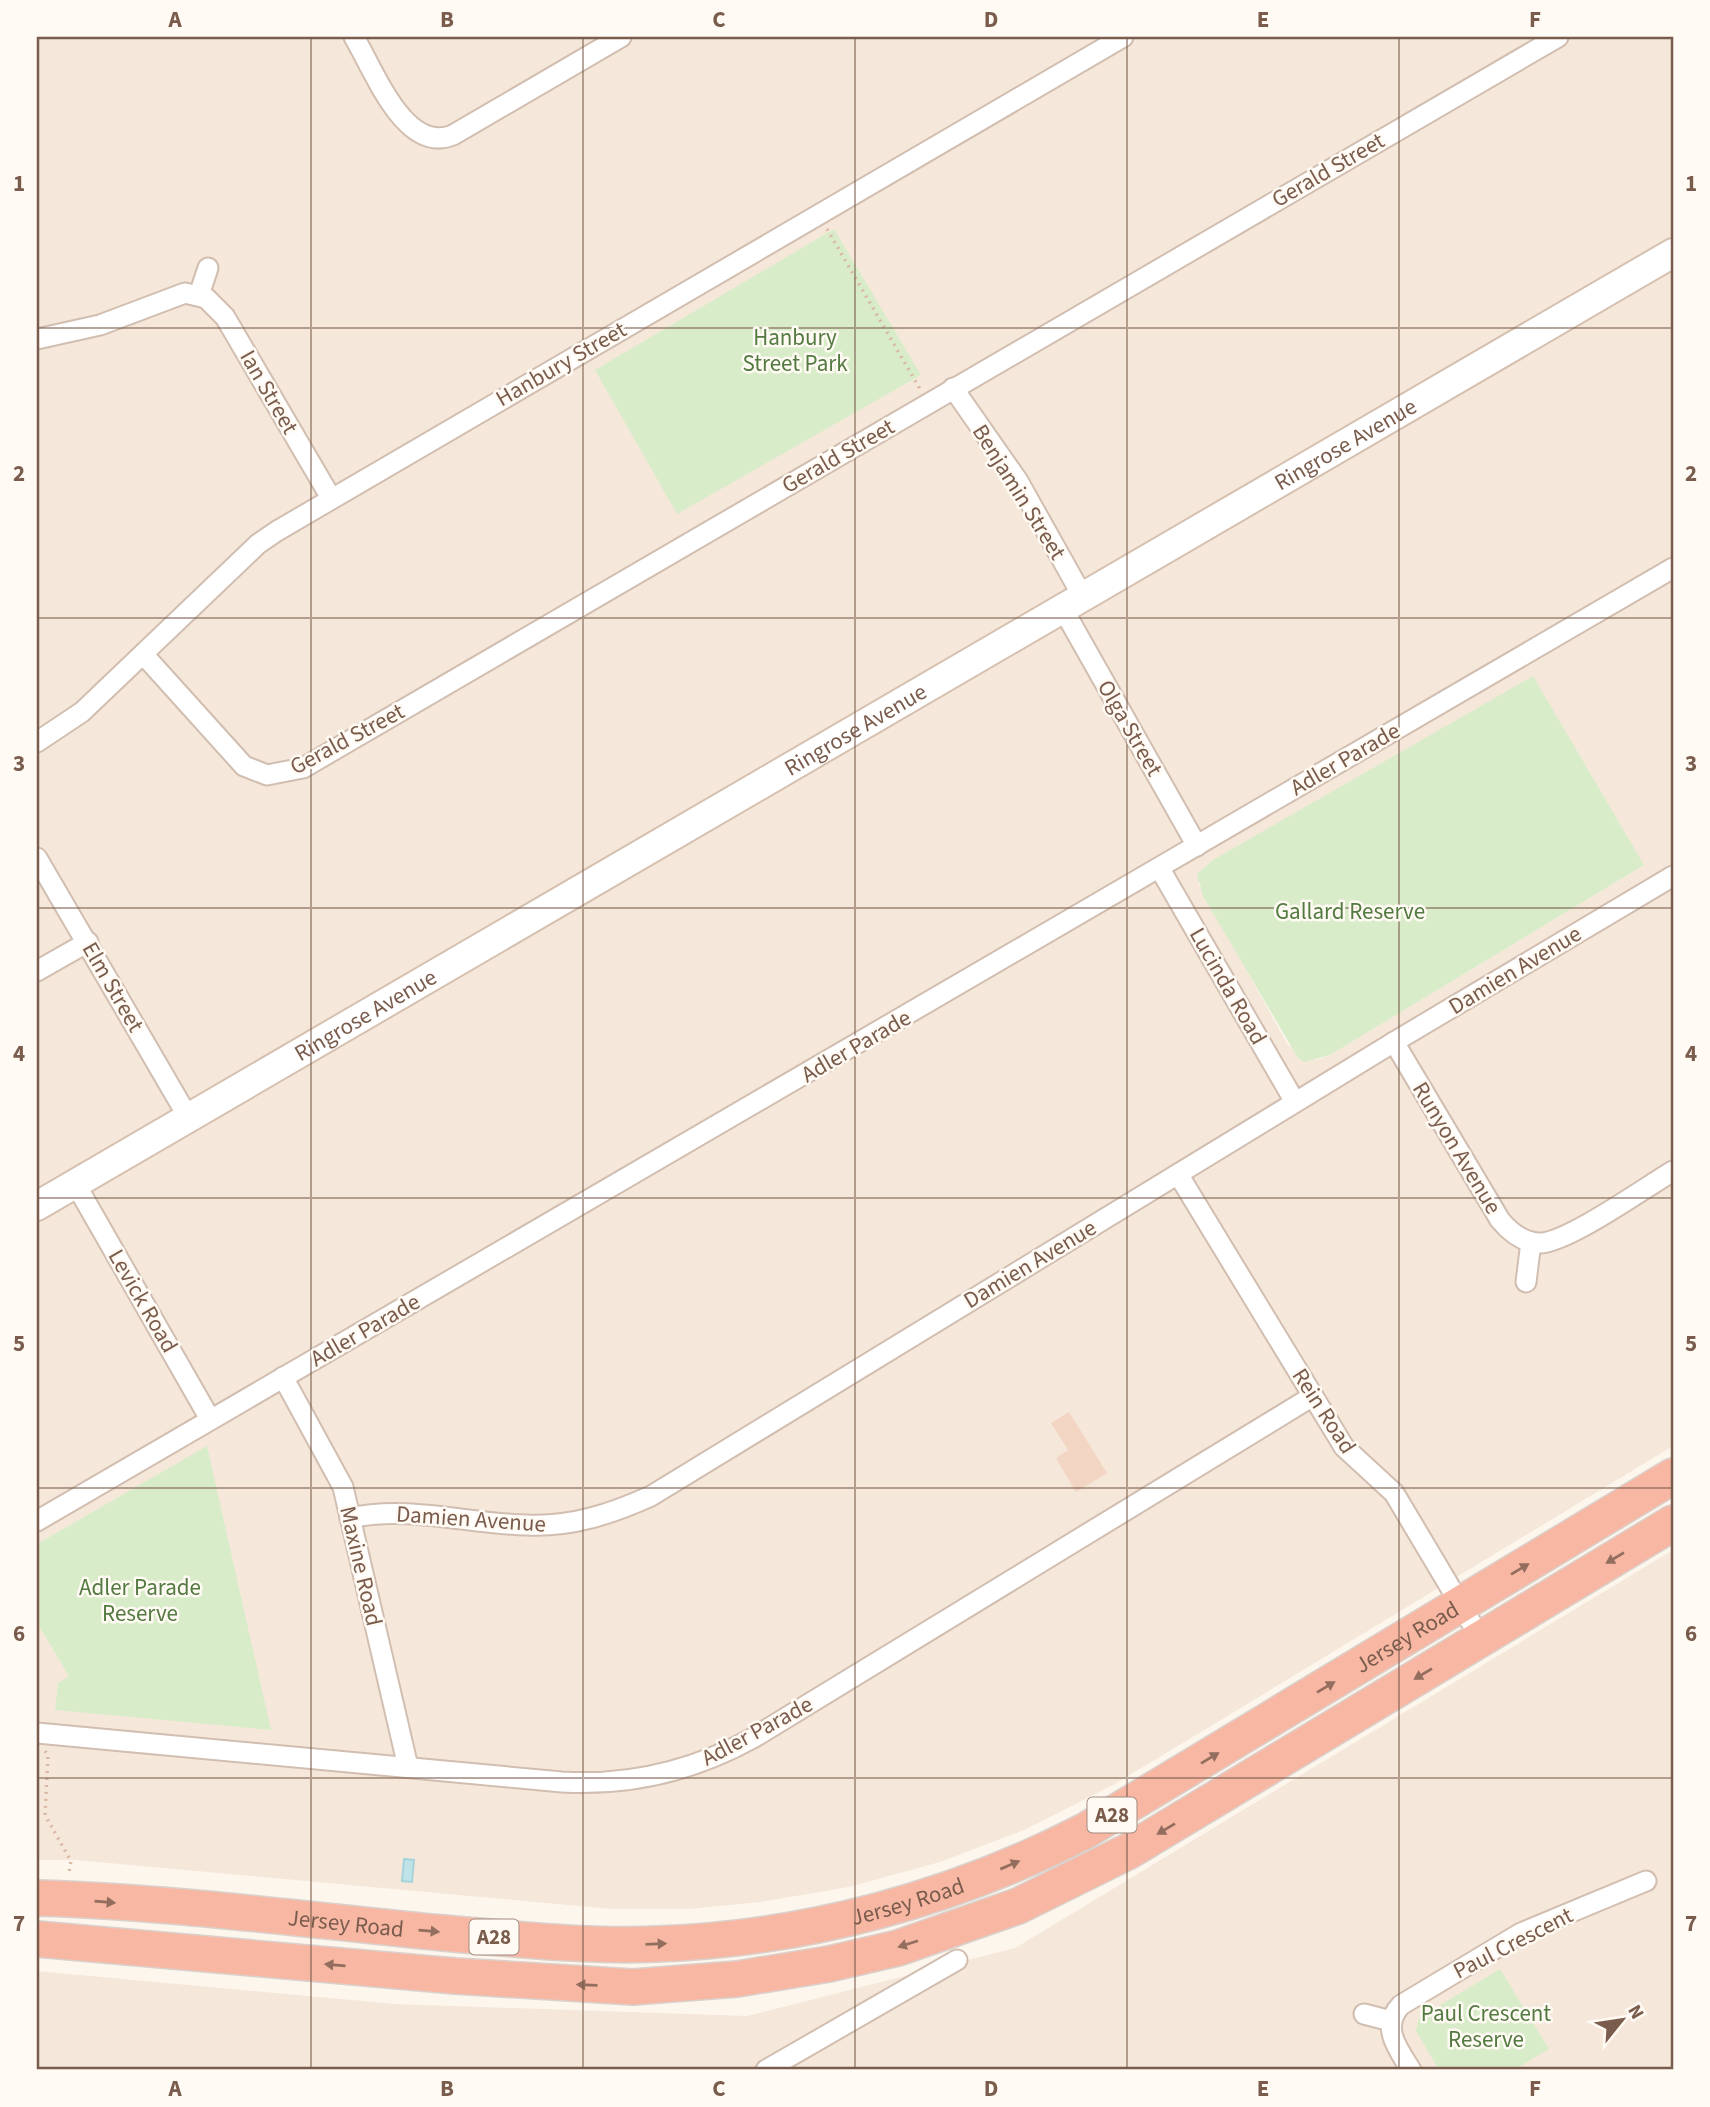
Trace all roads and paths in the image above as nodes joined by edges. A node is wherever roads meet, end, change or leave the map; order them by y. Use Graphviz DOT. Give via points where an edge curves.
graph roads {
  1 [pos="354,37"];
  2 [pos="621,37"];
  3 [pos="1123,37"];
  4 [pos="1558,37"];
  5 [pos="818,214"];
  6 [pos="1673,254"];
  7 [pos="208,268"];
  8 [pos="199,295"];
  9 [pos="37,339"];
  10 [pos="953,388"];
  11 [pos="928,403"];
  12 [pos="331,498"];
  13 [pos="1673,568"];
  14 [pos="1073,603"];
  15 [pos="143,653"];
  16 [pos="37,742"];
  17 [pos="1197,846"];
  18 [pos="37,858"];
  19 [pos="1160,869"];
  20 [pos="1673,876"];
  21 [pos="88,942"];
  22 [pos="37,971"];
  23 [pos="1394,1042"];
  24 [pos="1295,1102"];
  25 [pos="188,1117"];
  26 [pos="1673,1171"];
  27 [pos="1178,1174"];
  28 [pos="75,1183"];
  29 [pos="37,1206"];
  30 [pos="1531,1242"];
  31 [pos="1526,1282"];
  32 [pos="283,1377"];
  33 [pos="1313,1396"];
  34 [pos="211,1419"];
  35 [pos="1673,1476"];
  36 [pos="350,1518"];
  37 [pos="37,1521"];
  38 [pos="1673,1523"];
  39 [pos="1461,1605"];
  40 [pos="1482,1639"];
  41 [pos="40,1741"];
  42 [pos="408,1767"];
  43 [pos="67,1881"];
  44 [pos="1646,1881"];
  45 [pos="37,1898"];
  46 [pos="37,1940"];
  47 [pos="957,1959"];
  48 [pos="1364,2014"];
  49 [pos="1391,2021"];
  50 [pos="766,2070"];
  51 [pos="1411,2070"];
  1 -- 2 [label="street" via="403,120 425,147"];
  3 -- 5 [label="street, Hanbury Street"];
  4 -- 10 [label="street, Gerald Street"];
  5 -- 11 [label="path"];
  5 -- 12 [label="street, Hanbury Street"];
  6 -- 14 [label="street, Ringrose Avenue"];
  7 -- 8 [label="street"];
  8 -- 9 [label="street" via="175,295 100,325"];
  8 -- 12 [label="street, Ian Street" via="213,302 225,317"];
  10 -- 11 [label="street, Gerald Street"];
  10 -- 14 [label="street, Benjamin Street" via="1018,481"];
  11 -- 15 [label="street, Gerald Street" via="296,771 267,775 244,766"];
  12 -- 15 [label="street, Hanbury Street" via="258,544"];
  13 -- 17 [label="street, Adler Parade"];
  14 -- 17 [label="street, Olga Street"];
  14 -- 25 [label="street, Ringrose Avenue"];
  15 -- 16 [label="street, Hanbury Street" via="74,719"];
  17 -- 19 [label="street, Adler Parade"];
  18 -- 21 [label="street, Elm Street"];
  19 -- 24 [label="street, Lucinda Road"];
  19 -- 32 [label="street, Adler Parade"];
  20 -- 23 [label="street, Damien Avenue"];
  21 -- 22 [label="street"];
  21 -- 25 [label="street, Elm Street"];
  23 -- 24 [label="street, Damien Avenue"];
  23 -- 30 [label="street, Runyon Avenue" via="1500,1220 1513,1234"];
  24 -- 27 [label="street, Damien Avenue"];
  25 -- 28 [label="street, Ringrose Avenue"];
  26 -- 30 [label="street" via="1564,1236"];
  27 -- 33 [label="street, Rein Road"];
  27 -- 36 [label="street, Damien Avenue" via="663,1489 614,1512 573,1523 541,1525 382,1513"];
  28 -- 29 [label="street, Ringrose Avenue"];
  28 -- 34 [label="street, Levick Road"];
  30 -- 31 [label="street"];
  32 -- 34 [label="street, Adler Parade"];
  32 -- 36 [label="street, Maxine Road" via="340,1479"];
  33 -- 39 [label="street, Rein Road" via="1352,1458 1394,1493"];
  33 -- 42 [label="street, Adler Parade" via="718,1756 646,1778 596,1783"];
  34 -- 37 [label="street, Adler Parade"];
  39 -- 35 [label="highway, Jersey Road / A28, one-way"];
  36 -- 42 [label="street, Maxine Road"];
  38 -- 40 [label="highway, Jersey Road / A28, one-way"];
  39 -- 40 [label="street, Rein Road"];
  45 -- 39 [label="highway, Jersey Road / A28, one-way" via="541,1942 624,1945 717,1941 818,1926 911,1902 1063,1842"];
  40 -- 46 [label="highway, Jersey Road / A28, one-way" via="1071,1882 973,1923 898,1948 829,1964 692,1984 574,1985"];
  41 -- 42 [label="street, Adler Parade"];
  41 -- 43 [label="path" via="48,1755 45,1815 71,1861"];
  44 -- 49 [label="street, Paul Crescent" via="1521,1933 1405,2002"];
  47 -- 50 [label="street"];
  48 -- 49 [label="street"];
  49 -- 51 [label="street" via="1394,2042"];
}
